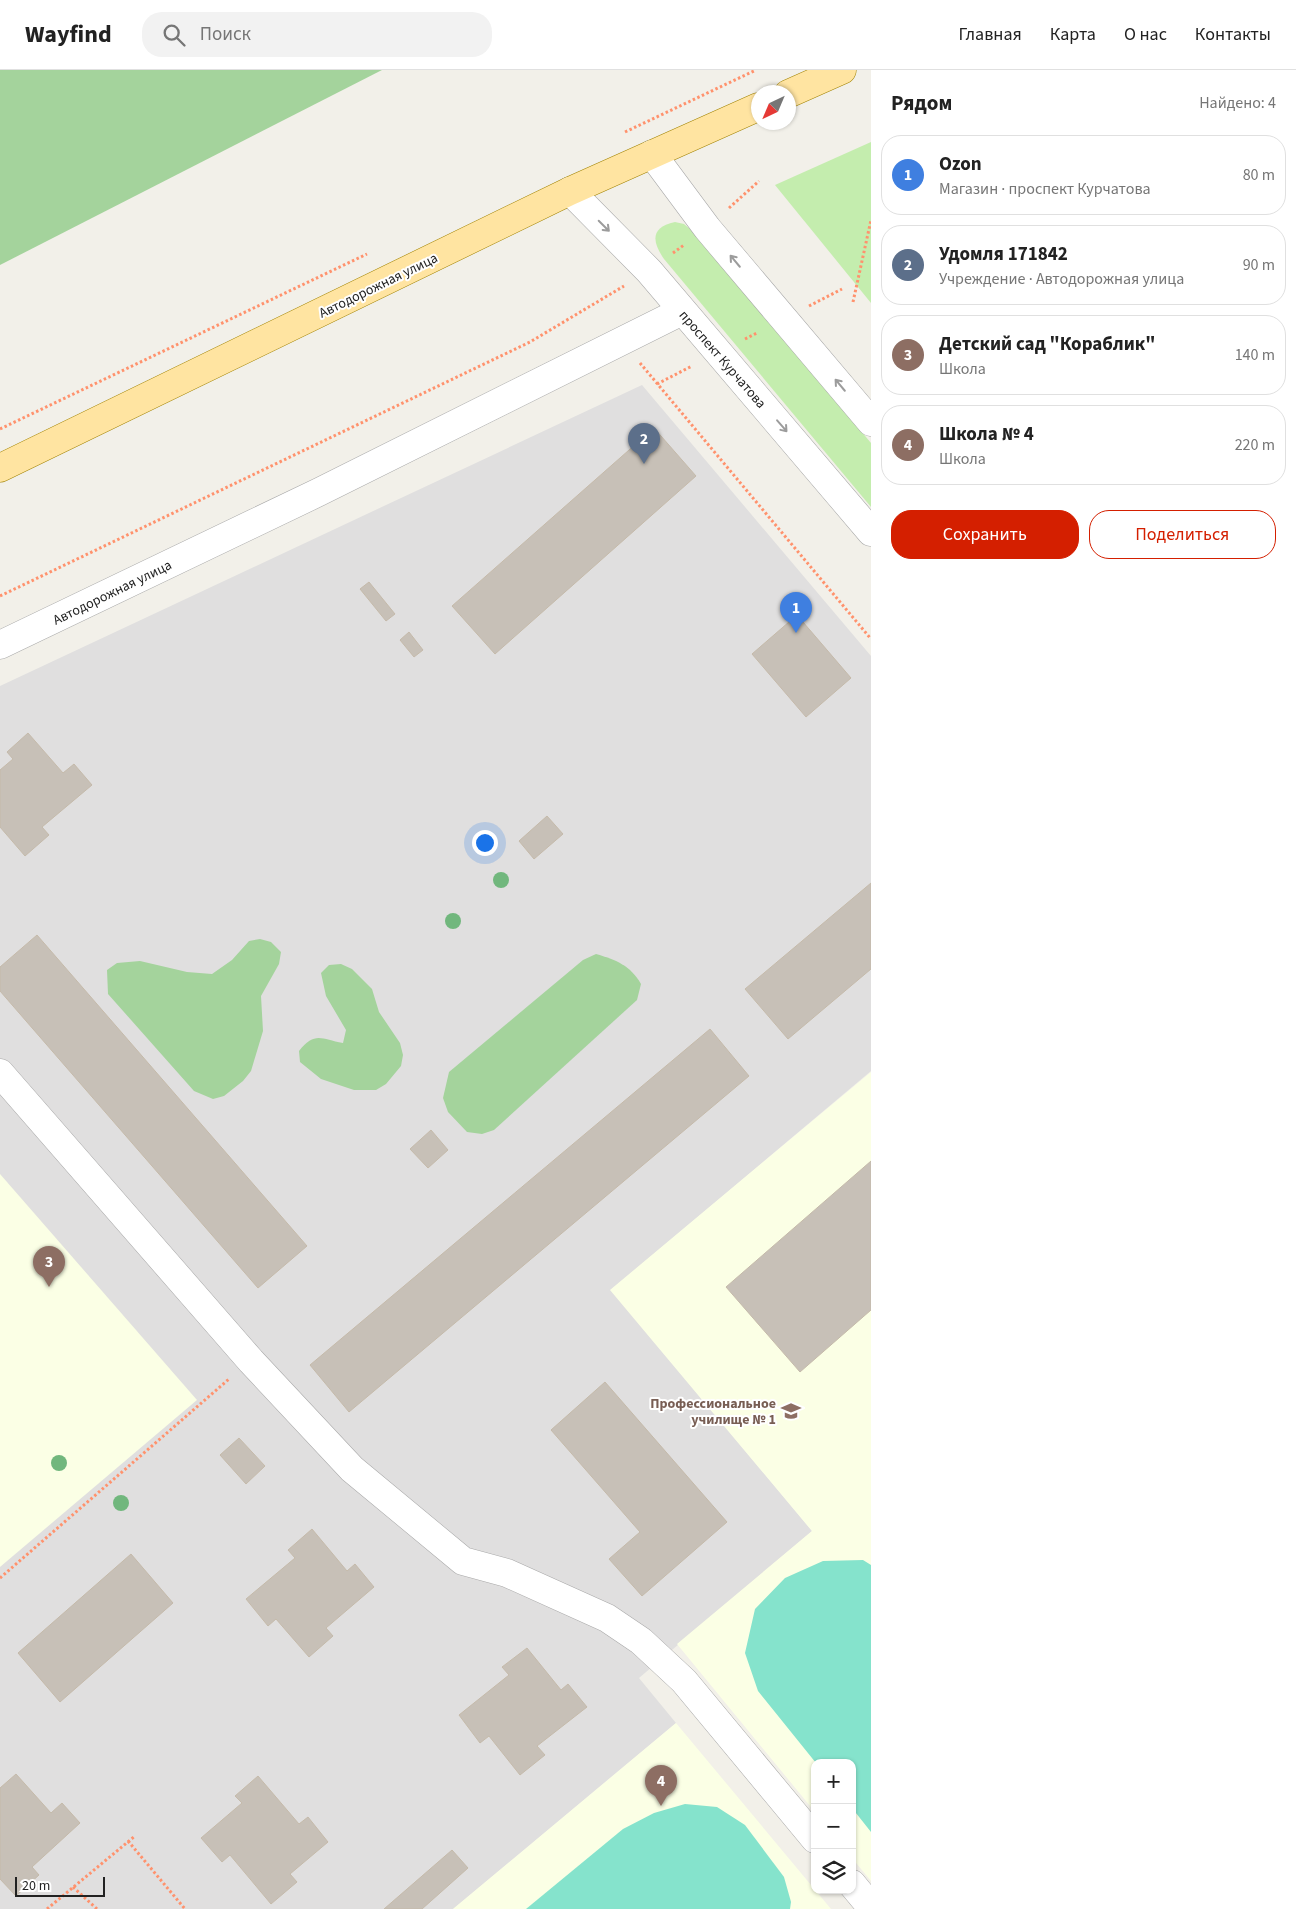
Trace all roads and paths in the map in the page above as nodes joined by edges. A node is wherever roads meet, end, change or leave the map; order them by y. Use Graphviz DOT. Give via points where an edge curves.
graph roads {
  1 [pos="842,70"];
  2 [pos="796,90"];
  3 [pos="751,110"];
  4 [pos="652,154"];
  5 [pos="759,181"];
  6 [pos="570,192"];
  7 [pos="871,220"];
  8 [pos="707,228"];
  9 [pos="649,271"];
  10 [pos="842,289"];
  11 [pos="853,302"];
  12 [pos="682,311"];
  13 [pos="784,319"];
  14 [pos="623,342"];
  15 [pos="718,352"];
  16 [pos="657,384"];
  17 [pos="871,422"];
  18 [pos="0,468"];
  19 [pos="871,532"];
  20 [pos="0,596"];
  21 [pos="871,639"];
  22 [pos="0,645"];
  23 [pos="0,1073"];
  24 [pos="251,1361"];
  25 [pos="0,1578"];
  26 [pos="811,1834"];
  27 [pos="135,1836"];
  28 [pos="128,1841"];
  29 [pos="73,1887"];
  30 [pos="856,1889"];
  31 [pos="182,1905"];
  32 [pos="871,1907"];
  33 [pos="46,1909"];
  34 [pos="97,1909"];
  35 [pos="179,1909"];
  36 [pos="185,1909"];
  1 -- 2 [label="main road"];
  3 -- 4 [label="main road, Автодорожная улица"];
  4 -- 6 [label="main road, Автодорожная улица"];
  4 -- 8 [label="street"];
  5 -- 8 [label="path"];
  6 -- 9 [label="street, проспект Курчатова, one-way"];
  6 -- 18 [label="main road, Автодорожная улица"];
  7 -- 11 [label="path"];
  8 -- 9 [label="path"];
  13 -- 8 [label="street, one-way"];
  9 -- 12 [label="street, проспект Курчатова"];
  9 -- 20 [label="path" via="530,342"];
  10 -- 13 [label="path"];
  12 -- 14 [label="street, Автодорожная улица"];
  12 -- 15 [label="street, проспект Курчатова"];
  13 -- 15 [label="path"];
  17 -- 13 [label="street, one-way"];
  14 -- 16 [label="path"];
  14 -- 22 [label="street, Автодорожная улица"];
  15 -- 16 [label="path"];
  15 -- 19 [label="street, проспект Курчатова, one-way"];
  16 -- 21 [label="path"];
  23 -- 24 [label="street"];
  24 -- 25 [label="path"];
  24 -- 26 [label="street" via="352,1469 463,1560 507,1573 571,1601 607,1618 641,1641 684,1681"];
  27 -- 28 [label="path"];
  28 -- 29 [label="path"];
  28 -- 31 [label="path"];
  29 -- 33 [label="path"];
  29 -- 34 [label="path"];
  30 -- 32 [label="street"];
  31 -- 35 [label="path"];
  31 -- 36 [label="path"];
}
